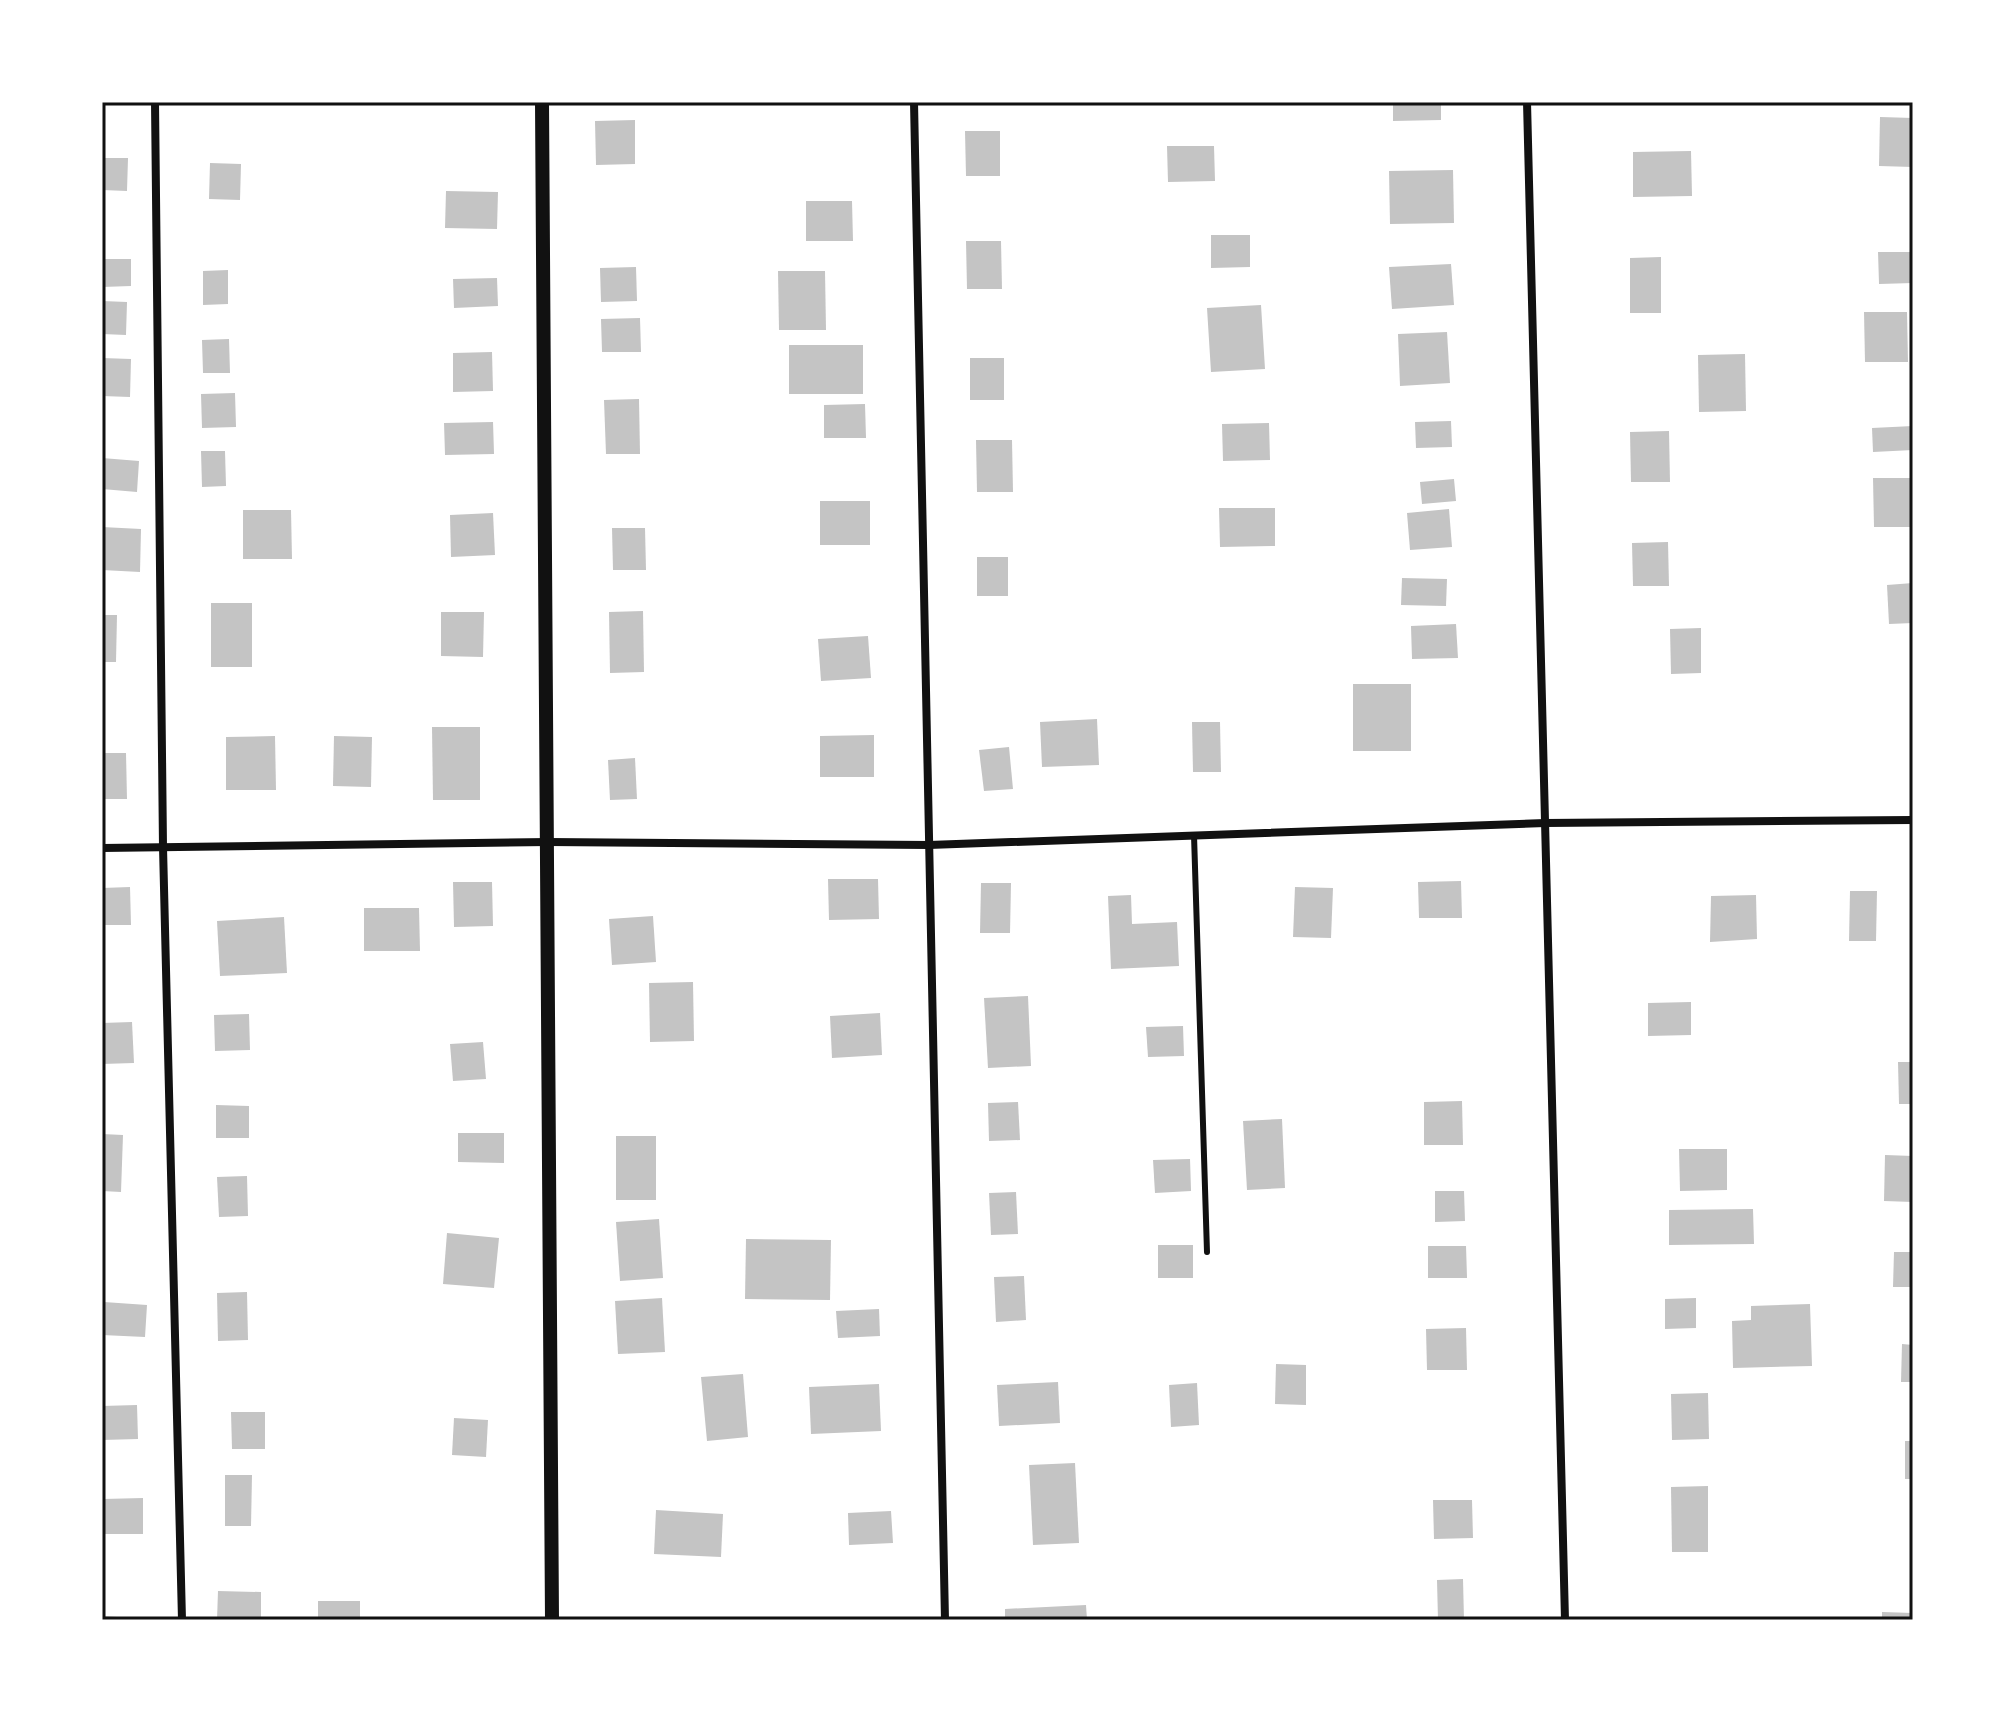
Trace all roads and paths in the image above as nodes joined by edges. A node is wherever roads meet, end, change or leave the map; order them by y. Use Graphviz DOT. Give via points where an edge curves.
graph roads {
  1 [pos="155,102"];
  2 [pos="542,102"];
  3 [pos="914,102"];
  4 [pos="1527,102"];
  5 [pos="1913,820"];
  6 [pos="1545,823"];
  7 [pos="1194,835"];
  8 [pos="548,842"];
  9 [pos="929,845"];
  10 [pos="163,847"];
  11 [pos="102,848"];
  12 [pos="1207,1252"];
  13 [pos="182,1620"];
  14 [pos="552,1620"];
  15 [pos="945,1620"];
  16 [pos="1565,1620"];
  1 -- 10 [label="street"];
  2 -- 8 [label="street"];
  3 -- 9 [label="street"];
  4 -- 6 [label="street"];
  5 -- 6 [label="street"];
  6 -- 7 [label="street"];
  6 -- 16 [label="street"];
  7 -- 9 [label="street"];
  7 -- 12 [label="lane"];
  8 -- 9 [label="street"];
  8 -- 10 [label="street"];
  8 -- 14 [label="street"];
  9 -- 15 [label="street"];
  10 -- 11 [label="street"];
  10 -- 13 [label="street"];
}
